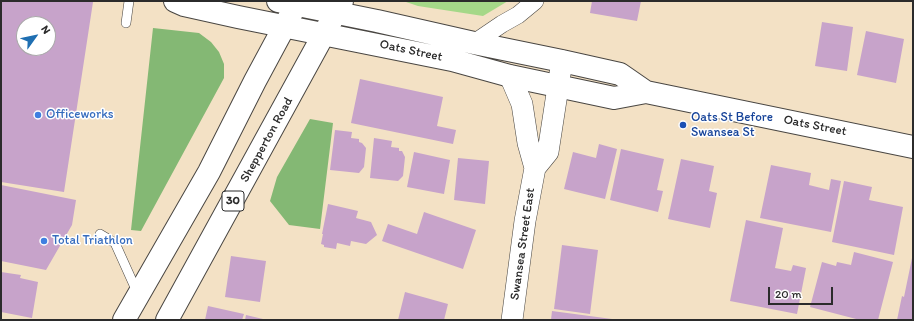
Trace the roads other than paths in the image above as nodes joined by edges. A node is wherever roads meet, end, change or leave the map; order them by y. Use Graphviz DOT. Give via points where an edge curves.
graph roads {
  1 [pos="129,1"];
  2 [pos="175,1"];
  3 [pos="535,1"];
  4 [pos="291,2"];
  5 [pos="339,7"];
  6 [pos="126,23"];
  7 [pos="284,27"];
  8 [pos="324,34"];
  9 [pos="474,43"];
  10 [pos="562,61"];
  11 [pos="510,76"];
  12 [pos="559,86"];
  13 [pos="646,92"];
  14 [pos="913,147"];
  15 [pos="535,168"];
  16 [pos="100,234"];
  17 [pos="138,295"];
  18 [pos="124,320"];
  19 [pos="167,320"];
  20 [pos="512,320"];
  1 -- 6 [label="lane"];
  2 -- 7 [label="main road, Oats Street"];
  3 -- 9 [label="street"];
  4 -- 5 [label="main road, Oats Street"];
  4 -- 7 [label="main road"];
  5 -- 8 [label="main road, Shepperton Road / 30"];
  5 -- 9 [label="main road, Oats Street"];
  7 -- 8 [label="main road, Oats Street"];
  7 -- 17 [label="main road" via="209,172"];
  8 -- 11 [label="main road, Oats Street" via="452,60"];
  8 -- 19 [label="main road, Shepperton Road / 30"];
  9 -- 10 [label="main road, Oats Street"];
  10 -- 12 [label="street, Swansea Street East"];
  10 -- 13 [label="main road, Oats Street" via="620,74"];
  11 -- 12 [label="main road, Oats Street"];
  11 -- 15 [label="street, Swansea Street East" via="522,104"];
  12 -- 13 [label="main road, Oats Street" via="614,98"];
  12 -- 15 [label="street, Swansea Street East" via="548,152"];
  13 -- 14 [label="main road, Oats Street"];
  15 -- 20 [label="street, Swansea Street East"];
  16 -- 17 [label="lane" via="115,243"];
  17 -- 18 [label="main road"];
}
